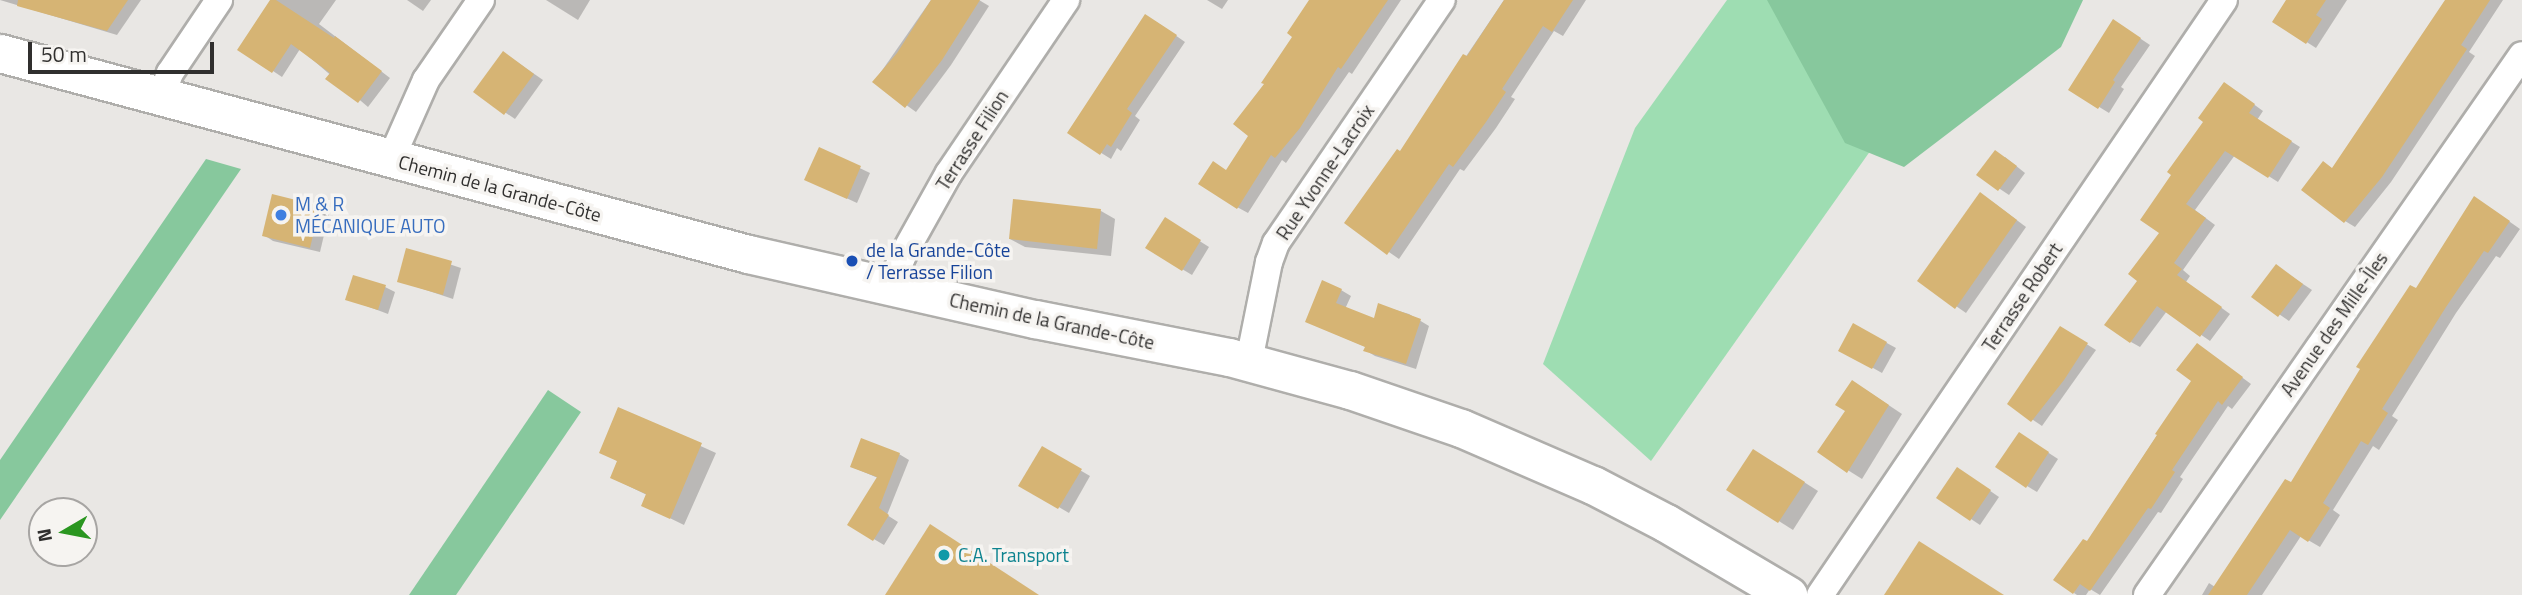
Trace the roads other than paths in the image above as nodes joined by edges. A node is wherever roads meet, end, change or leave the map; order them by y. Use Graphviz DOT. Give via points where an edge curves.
graph roads {
  1 [pos="219,0"];
  2 [pos="481,0"];
  3 [pos="1066,0"];
  4 [pos="1442,0"];
  5 [pos="2224,0"];
  6 [pos="0,53"];
  7 [pos="2522,55"];
  8 [pos="162,97"];
  9 [pos="391,159"];
  10 [pos="890,287"];
  11 [pos="1249,361"];
  12 [pos="1788,595"];
  13 [pos="1820,595"];
  14 [pos="2147,595"];
  1 -- 8 [label="street" via="170,73"];
  2 -- 9 [label="street" via="426,80"];
  3 -- 10 [label="street, Terrasse Filion" via="942,185"];
  4 -- 11 [label="street, Rue Yvonne-Lacroix" via="1276,243"];
  5 -- 13 [label="street, Terrasse Robert"];
  6 -- 8 [label="main road, Chemin de la Grande-Côte"];
  7 -- 14 [label="street, Avenue des Mille-Îles"];
  8 -- 9 [label="main road, Chemin de la Grande-Côte"];
  9 -- 10 [label="main road, Chemin de la Grande-Côte"];
  10 -- 11 [label="main road, Chemin de la Grande-Côte"];
  11 -- 12 [label="main road, Chemin de la Grande-Côte" via="1408,409 1538,460 1666,523"];
}
